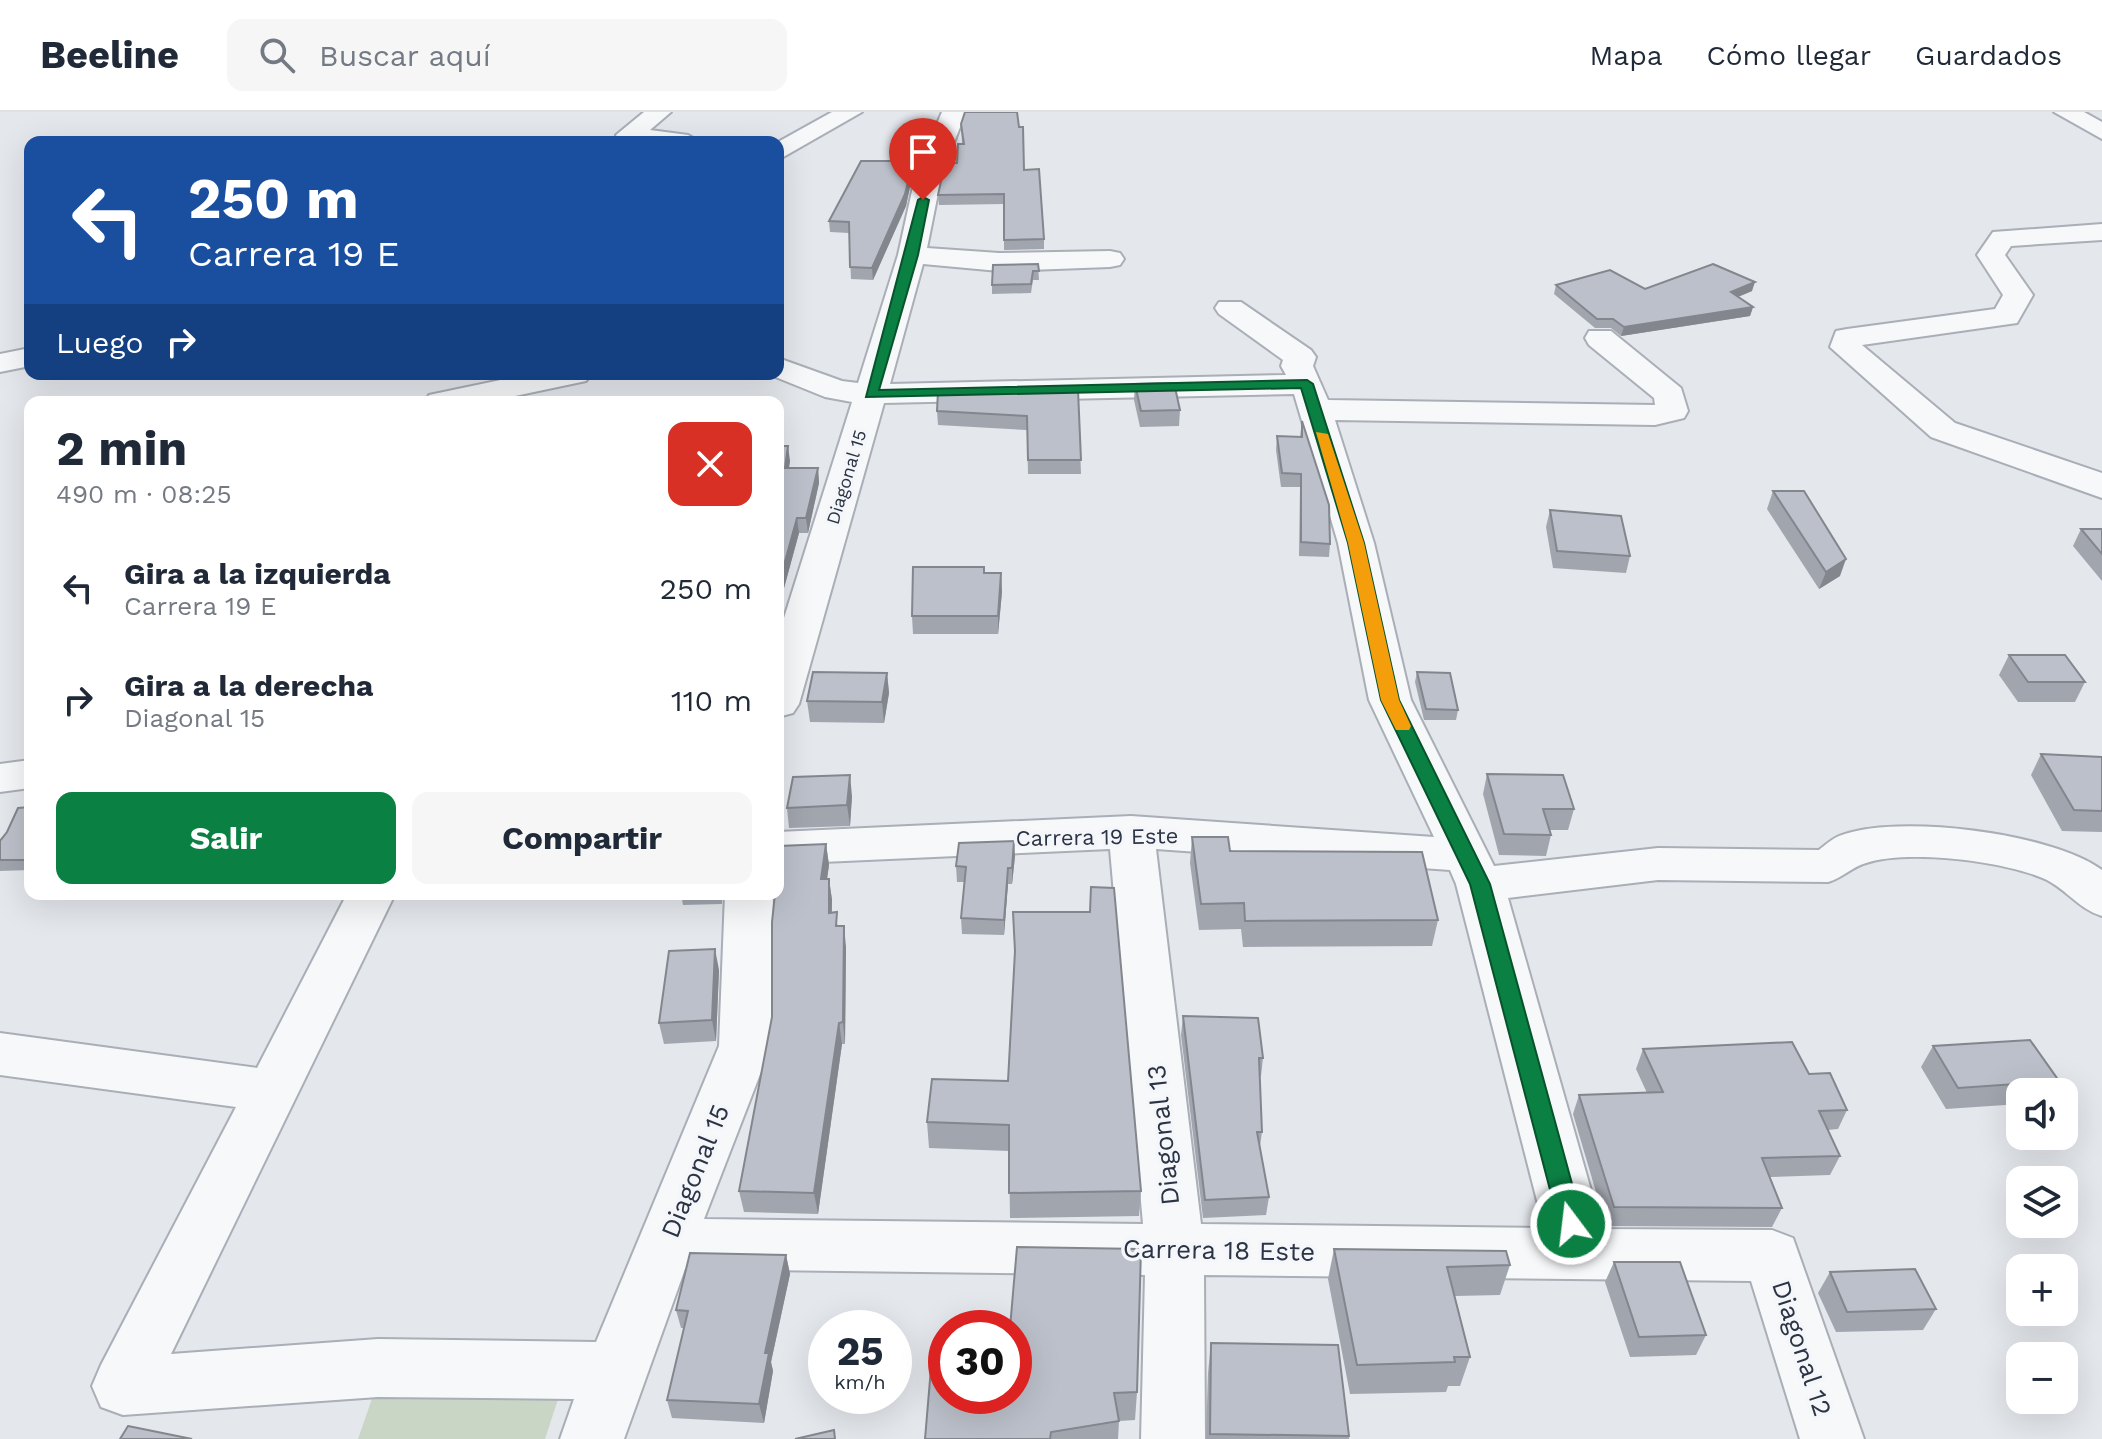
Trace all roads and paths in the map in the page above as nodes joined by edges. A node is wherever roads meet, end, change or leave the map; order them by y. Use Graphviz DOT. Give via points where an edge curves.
graph roads {
  1 [pos="659,112"];
  2 [pos="850,112"];
  3 [pos="954,112"];
  4 [pos="2066,112"];
  5 [pos="2102,132"];
  6 [pos="637,136"];
  7 [pos="784,148"];
  8 [pos="2102,232"];
  9 [pos="912,255"];
  10 [pos="1110,259"];
  11 [pos="1230,308"];
  12 [pos="1600,338"];
  13 [pos="784,369"];
  14 [pos="546,380"];
  15 [pos="871,394"];
  16 [pos="470,396"];
  17 [pos="1310,397"];
  18 [pos="2102,487"];
  19 [pos="784,684"];
  20 [pos="24,775"];
  21 [pos="0,778"];
  22 [pos="1131,832"];
  23 [pos="784,848"];
  24 [pos="1472,870"];
  25 [pos="2102,899"];
  26 [pos="368,900"];
  27 [pos="749,900"];
  28 [pos="0,1054"];
  29 [pos="272,1091"];
  30 [pos="667,1244"];
  31 [pos="1175,1250"];
  32 [pos="1580,1254"];
  33 [pos="1772,1256"];
  34 [pos="615,1371"];
  35 [pos="592,1439"];
  36 [pos="1173,1439"];
  37 [pos="1832,1439"];
  1 -- 6 [label="street" via="628,135"];
  2 -- 7 [label="street"];
  3 -- 9 [label="street, Diagonal 15" via="929,173"];
  4 -- 5 [label="street"];
  8 -- 18 [label="street" via="2003,238 1991,255 2018,295 2006,317 1847,338 1845,347 1943,430"];
  9 -- 10 [label="street" via="999,262"];
  9 -- 15 [label="street, Diagonal 15"];
  11 -- 17 [label="street" via="1300,357 1297,366"];
  12 -- 17 [label="street" via="1670,395 1672,411 1655,415"];
  13 -- 15 [label="street" via="836,390"];
  14 -- 16 [label="street"];
  15 -- 17 [label="street"];
  15 -- 19 [label="street, Diagonal 15"];
  17 -- 24 [label="street" via="1356,543 1390,700"];
  20 -- 21 [label="street"];
  22 -- 23 [label="street, Carrera 19 Este"];
  22 -- 24 [label="street, Carrera 19 Este"];
  22 -- 31 [label="street, Diagonal 13"];
  24 -- 25 [label="street, Carrera 19 Este" via="1828,866 1854,848 1938,841 1994,848 2060,867 2083,879"];
  24 -- 32 [label="street"];
  26 -- 29 [label="street"];
  27 -- 30 [label="street, Diagonal 15" via="745,1046"];
  28 -- 29 [label="street"];
  29 -- 34 [label="street" via="123,1386 378,1368"];
  30 -- 31 [label="street, Carrera 18 Este"];
  30 -- 34 [label="street, Diagonal 15"];
  31 -- 32 [label="street, Carrera 18 Este"];
  31 -- 36 [label="street, Diagonal 13"];
  32 -- 33 [label="street, Carrera 18 Este"];
  33 -- 37 [label="street, Diagonal 12"];
  34 -- 35 [label="street, Diagonal 15"];
}
